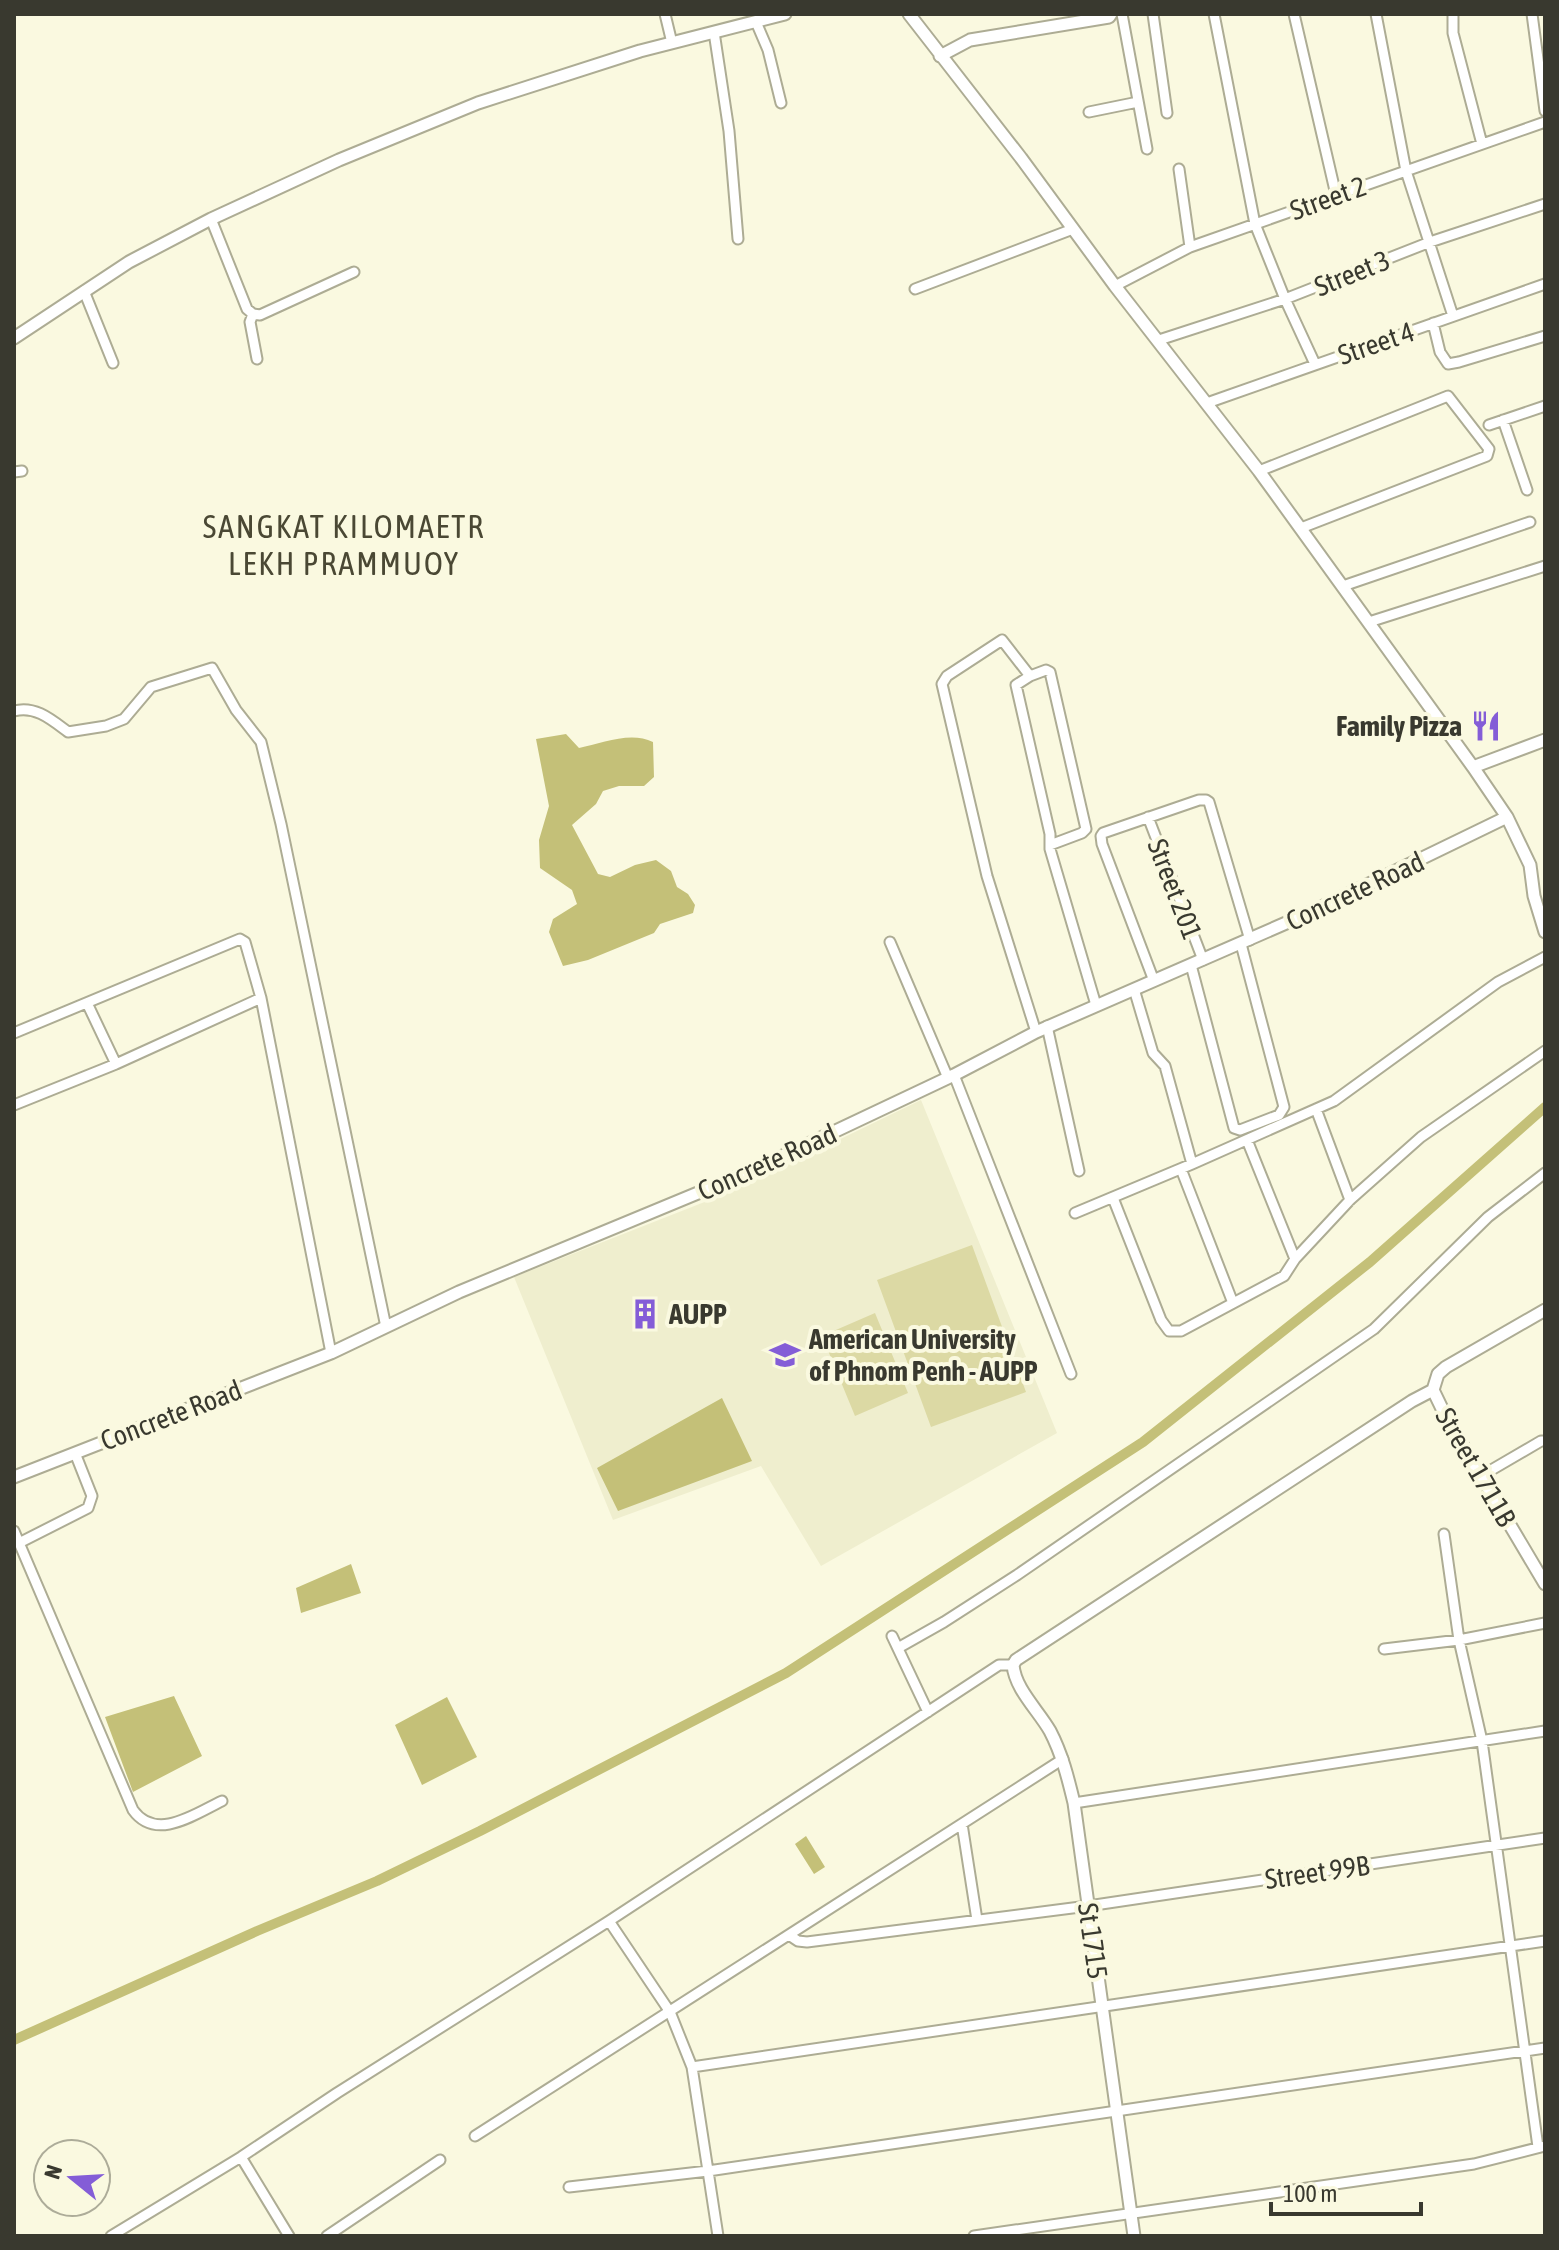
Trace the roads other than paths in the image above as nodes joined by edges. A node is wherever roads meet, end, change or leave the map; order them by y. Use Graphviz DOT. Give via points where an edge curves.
graph roads {
  1 [pos="665,14"];
  2 [pos="785,14"];
  3 [pos="909,14"];
  4 [pos="1122,14"];
  5 [pos="1153,14"];
  6 [pos="1214,14"];
  7 [pos="1294,14"];
  8 [pos="1376,14"];
  9 [pos="1453,14"];
  10 [pos="1532,14"];
  11 [pos="1112,15"];
  12 [pos="756,22"];
  13 [pos="714,32"];
  14 [pos="672,43"];
  15 [pos="940,56"];
  16 [pos="1138,102"];
  17 [pos="781,103"];
  18 [pos="1545,111"];
  19 [pos="1089,112"];
  20 [pos="1167,113"];
  21 [pos="1545,122"];
  22 [pos="1482,144"];
  23 [pos="1147,149"];
  24 [pos="1179,169"];
  25 [pos="1406,171"];
  26 [pos="1336,195"];
  27 [pos="1545,204"];
  28 [pos="211,219"];
  29 [pos="1255,224"];
  30 [pos="1073,229"];
  31 [pos="738,239"];
  32 [pos="1430,242"];
  33 [pos="1190,247"];
  34 [pos="354,272"];
  35 [pos="1545,284"];
  36 [pos="1115,286"];
  37 [pos="915,289"];
  38 [pos="84,291"];
  39 [pos="1285,299"];
  40 [pos="253,314"];
  41 [pos="1453,316"];
  42 [pos="1433,323"];
  43 [pos="1545,336"];
  44 [pos="14,338"];
  45 [pos="1159,340"];
  46 [pos="257,359"];
  47 [pos="113,363"];
  48 [pos="1315,364"];
  49 [pos="1207,403"];
  50 [pos="1545,406"];
  51 [pos="1503,420"];
  52 [pos="1489,425"];
  53 [pos="1259,471"];
  54 [pos="1527,490"];
  55 [pos="1530,522"];
  56 [pos="1301,528"];
  57 [pos="1545,566"];
  58 [pos="1343,586"];
  59 [pos="1369,622"];
  60 [pos="1030,676"];
  61 [pos="14,711"];
  62 [pos="1545,740"];
  63 [pos="1473,767"];
  64 [pos="1148,817"];
  65 [pos="1507,817"];
  66 [pos="1050,845"];
  67 [pos="1545,932"];
  68 [pos="890,942"];
  69 [pos="1246,942"];
  70 [pos="1545,957"];
  71 [pos="1203,960"];
  72 [pos="1191,965"];
  73 [pos="1154,981"];
  74 [pos="1134,989"];
  75 [pos="261,998"];
  76 [pos="87,1003"];
  77 [pos="1096,1005"];
  78 [pos="1042,1029"];
  79 [pos="14,1033"];
  80 [pos="1545,1051"];
  81 [pos="116,1064"];
  82 [pos="951,1076"];
  83 [pos="14,1105"];
  84 [pos="1316,1109"];
  85 [pos="1247,1140"];
  86 [pos="1192,1164"];
  87 [pos="1181,1169"];
  88 [pos="1079,1171"];
  89 [pos="1545,1173"];
  90 [pos="1113,1198"];
  91 [pos="1350,1200"];
  92 [pos="1075,1213"];
  93 [pos="1295,1259"];
  94 [pos="1233,1303"];
  95 [pos="1545,1310"];
  96 [pos="386,1327"];
  97 [pos="331,1353"];
  98 [pos="1071,1374"];
  99 [pos="1433,1390"];
  100 [pos="1545,1441"];
  101 [pos="75,1453"];
  102 [pos="1481,1476"];
  103 [pos="14,1477"];
  104 [pos="14,1531"];
  105 [pos="1444,1534"];
  106 [pos="19,1543"];
  107 [pos="1545,1584"];
  108 [pos="1545,1623"];
  109 [pos="892,1636"];
  110 [pos="1459,1640"];
  111 [pos="898,1648"];
  112 [pos="1384,1649"];
  113 [pos="1013,1665"];
  114 [pos="928,1712"];
  115 [pos="1545,1731"];
  116 [pos="1482,1741"];
  117 [pos="1063,1759"];
  118 [pos="222,1801"];
  119 [pos="1074,1803"];
  120 [pos="962,1824"];
  121 [pos="1545,1838"];
  122 [pos="1495,1845"];
  123 [pos="1088,1906"];
  124 [pos="977,1920"];
  125 [pos="609,1921"];
  126 [pos="789,1935"];
  127 [pos="1545,1941"];
  128 [pos="1510,1946"];
  129 [pos="1103,2007"];
  130 [pos="670,2012"];
  131 [pos="1545,2048"];
  132 [pos="1524,2052"];
  133 [pos="692,2067"];
  134 [pos="1116,2110"];
  135 [pos="475,2136"];
  136 [pos="1542,2146"];
  137 [pos="241,2157"];
  138 [pos="440,2160"];
  139 [pos="708,2171"];
  140 [pos="569,2187"];
  141 [pos="1131,2212"];
  142 [pos="111,2236"];
  143 [pos="289,2236"];
  144 [pos="327,2236"];
  145 [pos="718,2236"];
  146 [pos="974,2236"];
  147 [pos="1134,2236"];
  1 -- 14 [label="street"];
  2 -- 12 [label="street"];
  3 -- 15 [label="street"];
  4 -- 16 [label="street"];
  5 -- 20 [label="street"];
  6 -- 29 [label="street"];
  7 -- 26 [label="street"];
  8 -- 25 [label="street"];
  9 -- 22 [label="street" via="1453,33"];
  10 -- 18 [label="street"];
  11 -- 15 [label="street" via="970,40"];
  12 -- 13 [label="street"];
  12 -- 17 [label="street"];
  13 -- 14 [label="street"];
  13 -- 31 [label="street"];
  14 -- 28 [label="street" via="478,103"];
  15 -- 30 [label="street"];
  16 -- 19 [label="street"];
  16 -- 23 [label="street"];
  21 -- 22 [label="street, Street 2"];
  22 -- 25 [label="street, Street 2"];
  24 -- 33 [label="street"];
  25 -- 26 [label="street, Street 2"];
  25 -- 32 [label="street"];
  26 -- 29 [label="street, Street 2"];
  27 -- 32 [label="street, Street 3"];
  28 -- 38 [label="street"];
  28 -- 40 [label="street"];
  29 -- 33 [label="street, Street 2"];
  29 -- 39 [label="street"];
  30 -- 36 [label="street"];
  30 -- 37 [label="street"];
  32 -- 39 [label="street, Street 3"];
  32 -- 41 [label="street"];
  33 -- 36 [label="street, Street 2"];
  34 -- 40 [label="street"];
  35 -- 41 [label="street, Street 4"];
  36 -- 45 [label="street"];
  38 -- 44 [label="street"];
  38 -- 47 [label="street"];
  39 -- 45 [label="street, Street 3"];
  39 -- 48 [label="street"];
  40 -- 46 [label="street" via="250,327"];
  41 -- 42 [label="street, Street 4"];
  42 -- 43 [label="street" via="1448,364"];
  42 -- 48 [label="street, Street 4"];
  45 -- 49 [label="street"];
  48 -- 49 [label="street, Street 4"];
  49 -- 53 [label="street"];
  50 -- 51 [label="street"];
  51 -- 52 [label="street"];
  51 -- 54 [label="street"];
  53 -- 56 [label="street"];
  53 -- 56 [label="street" via="1448,396 1489,449 1487,456"];
  55 -- 58 [label="street"];
  56 -- 58 [label="street"];
  57 -- 59 [label="street"];
  58 -- 59 [label="street"];
  59 -- 63 [label="street"];
  60 -- 66 [label="street" via="1016,685"];
  60 -- 66 [label="street" via="1050,672 1086,829"];
  60 -- 78 [label="street" via="1002,640 942,684 987,876"];
  61 -- 96 [label="street" via="33,710 68,732 106,726 124,719 151,687 212,668 261,742"];
  62 -- 63 [label="street"];
  63 -- 65 [label="street"];
  64 -- 69 [label="street" via="1199,800 1209,802"];
  64 -- 71 [label="street, Street 201"];
  64 -- 73 [label="street" via="1103,833 1101,839"];
  65 -- 67 [label="street" via="1530,865"];
  65 -- 69 [label="street, Concrete Road"];
  66 -- 77 [label="street"];
  68 -- 82 [label="street"];
  69 -- 71 [label="street, Concrete Road"];
  69 -- 72 [label="street" via="1284,1107 1279,1115 1234,1128"];
  70 -- 84 [label="street" via="1498,982 1351,1090"];
  71 -- 72 [label="street, Concrete Road"];
  72 -- 73 [label="street, Concrete Road"];
  73 -- 74 [label="street, Concrete Road"];
  74 -- 77 [label="street, Concrete Road"];
  74 -- 86 [label="street" via="1153,1053 1165,1066"];
  75 -- 76 [label="street" via="248,947 240,939"];
  75 -- 81 [label="street"];
  75 -- 97 [label="street"];
  76 -- 79 [label="street"];
  76 -- 81 [label="street"];
  77 -- 78 [label="street, Concrete Road"];
  78 -- 82 [label="street, Concrete Road"];
  78 -- 88 [label="street"];
  80 -- 91 [label="street" via="1421,1137"];
  81 -- 83 [label="street"];
  82 -- 96 [label="street, Concrete Road" via="751,1171"];
  82 -- 98 [label="street"];
  84 -- 85 [label="street"];
  84 -- 91 [label="street"];
  85 -- 86 [label="street"];
  85 -- 93 [label="street"];
  86 -- 87 [label="street"];
  87 -- 90 [label="street"];
  87 -- 94 [label="street"];
  89 -- 111 [label="street" via="1488,1217 1374,1329 1051,1552"];
  90 -- 92 [label="street"];
  90 -- 94 [label="street" via="1169,1331 1181,1331"];
  91 -- 93 [label="street"];
  93 -- 94 [label="street" via="1284,1276"];
  95 -- 99 [label="street" via="1446,1367"];
  96 -- 97 [label="street, Concrete Road"];
  97 -- 101 [label="street, Concrete Road"];
  99 -- 102 [label="street, Street 1711B"];
  99 -- 113 [label="street"];
  100 -- 102 [label="street"];
  101 -- 103 [label="street, Concrete Road"];
  101 -- 106 [label="street" via="92,1496 88,1508"];
  102 -- 107 [label="street, Street 1711B"];
  104 -- 106 [label="street"];
  105 -- 110 [label="street"];
  106 -- 118 [label="street" via="137,1817 155,1826 173,1824"];
  108 -- 110 [label="street"];
  109 -- 111 [label="street"];
  110 -- 112 [label="street"];
  110 -- 116 [label="street"];
  111 -- 114 [label="street"];
  113 -- 114 [label="street" via="999,1665"];
  113 -- 117 [label="street, St 1715"];
  114 -- 125 [label="street"];
  115 -- 116 [label="street"];
  116 -- 119 [label="street"];
  116 -- 122 [label="street"];
  117 -- 119 [label="street, St 1715"];
  117 -- 120 [label="street"];
  119 -- 123 [label="street, St 1715"];
  120 -- 124 [label="street"];
  120 -- 126 [label="street"];
  121 -- 122 [label="street, Street 99B"];
  122 -- 123 [label="street, Street 99B"];
  122 -- 128 [label="street"];
  123 -- 124 [label="street, Street 99B"];
  123 -- 129 [label="street, St 1715"];
  124 -- 126 [label="street, Street 99B" via="807,1942"];
  125 -- 130 [label="street"];
  125 -- 137 [label="street"];
  126 -- 130 [label="street"];
  127 -- 128 [label="street"];
  128 -- 129 [label="street"];
  128 -- 132 [label="street"];
  129 -- 133 [label="street"];
  129 -- 134 [label="street, St 1715"];
  130 -- 133 [label="street"];
  130 -- 135 [label="street"];
  131 -- 132 [label="street"];
  132 -- 134 [label="street"];
  132 -- 136 [label="street"];
  133 -- 139 [label="street"];
  134 -- 139 [label="street"];
  134 -- 141 [label="street, St 1715"];
  136 -- 141 [label="street" via="1474,2164"];
  137 -- 142 [label="street"];
  137 -- 143 [label="street"];
  138 -- 144 [label="street"];
  139 -- 140 [label="street"];
  139 -- 145 [label="street"];
  141 -- 146 [label="street"];
  141 -- 147 [label="street, St 1715"];
}
